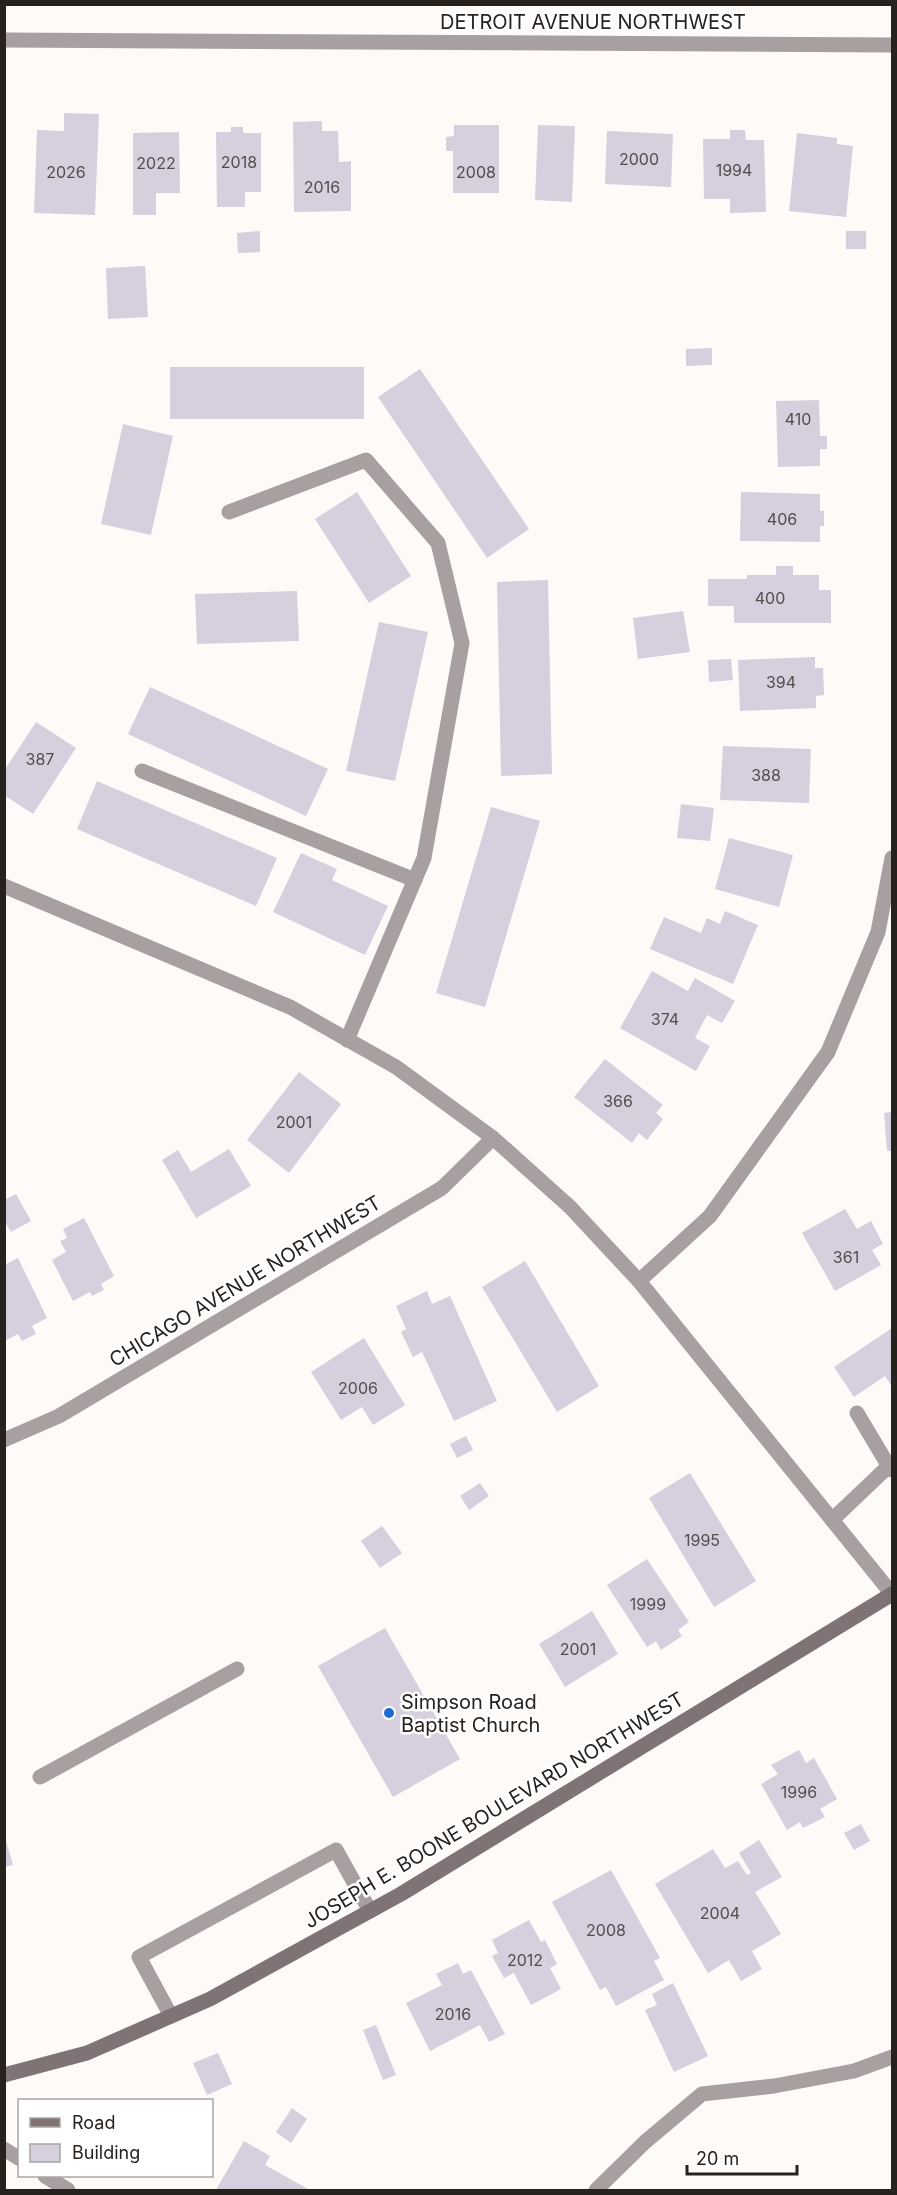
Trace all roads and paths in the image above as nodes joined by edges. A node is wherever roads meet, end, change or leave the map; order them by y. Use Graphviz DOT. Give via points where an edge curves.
graph roads {
  1 [pos="4,40"];
  2 [pos="892,45"];
  3 [pos="229,512"];
  4 [pos="142,771"];
  5 [pos="892,858"];
  6 [pos="415,880"];
  7 [pos="4,886"];
  8 [pos="347,1040"];
  9 [pos="493,1138"];
  10 [pos="639,1281"];
  11 [pos="857,1413"];
  12 [pos="4,1440"];
  13 [pos="891,1466"];
  14 [pos="832,1520"];
  15 [pos="892,1594"];
  16 [pos="237,1669"];
  17 [pos="40,1777"];
  18 [pos="370,1911"];
  19 [pos="171,2016"];
  20 [pos="892,2057"];
  21 [pos="4,2075"];
  22 [pos="4,2149"];
  23 [pos="18,2158"];
  24 [pos="48,2177"];
  25 [pos="68,2190"];
  26 [pos="596,2190"];
  1 -- 2 [label="street, DETROIT AVENUE NORTHWEST"];
  3 -- 6 [label="street" via="366,460 438,543 462,643 424,858"];
  4 -- 6 [label="street"];
  5 -- 10 [label="street" via="878,932 828,1052 710,1216"];
  6 -- 8 [label="street"];
  7 -- 8 [label="street" via="290,1007"];
  8 -- 9 [label="street" via="396,1067"];
  9 -- 10 [label="street" via="570,1207"];
  9 -- 12 [label="street, CHICAGO AVENUE NORTHWEST" via="442,1188 59,1416"];
  10 -- 14 [label="street"];
  11 -- 13 [label="street"];
  13 -- 14 [label="street"];
  14 -- 15 [label="street"];
  15 -- 18 [label="main road, JOSEPH E. BOONE BOULEVARD NORTHWEST"];
  16 -- 17 [label="street"];
  18 -- 19 [label="main road, JOSEPH E. BOONE BOULEVARD NORTHWEST" via="210,1999"];
  18 -- 19 [label="street" via="336,1850 139,1958"];
  19 -- 21 [label="main road, JOSEPH E. BOONE BOULEVARD NORTHWEST" via="87,2053"];
  20 -- 26 [label="street" via="854,2071 702,2094"];
  22 -- 23 [label="street"];
  24 -- 25 [label="street"];
}
